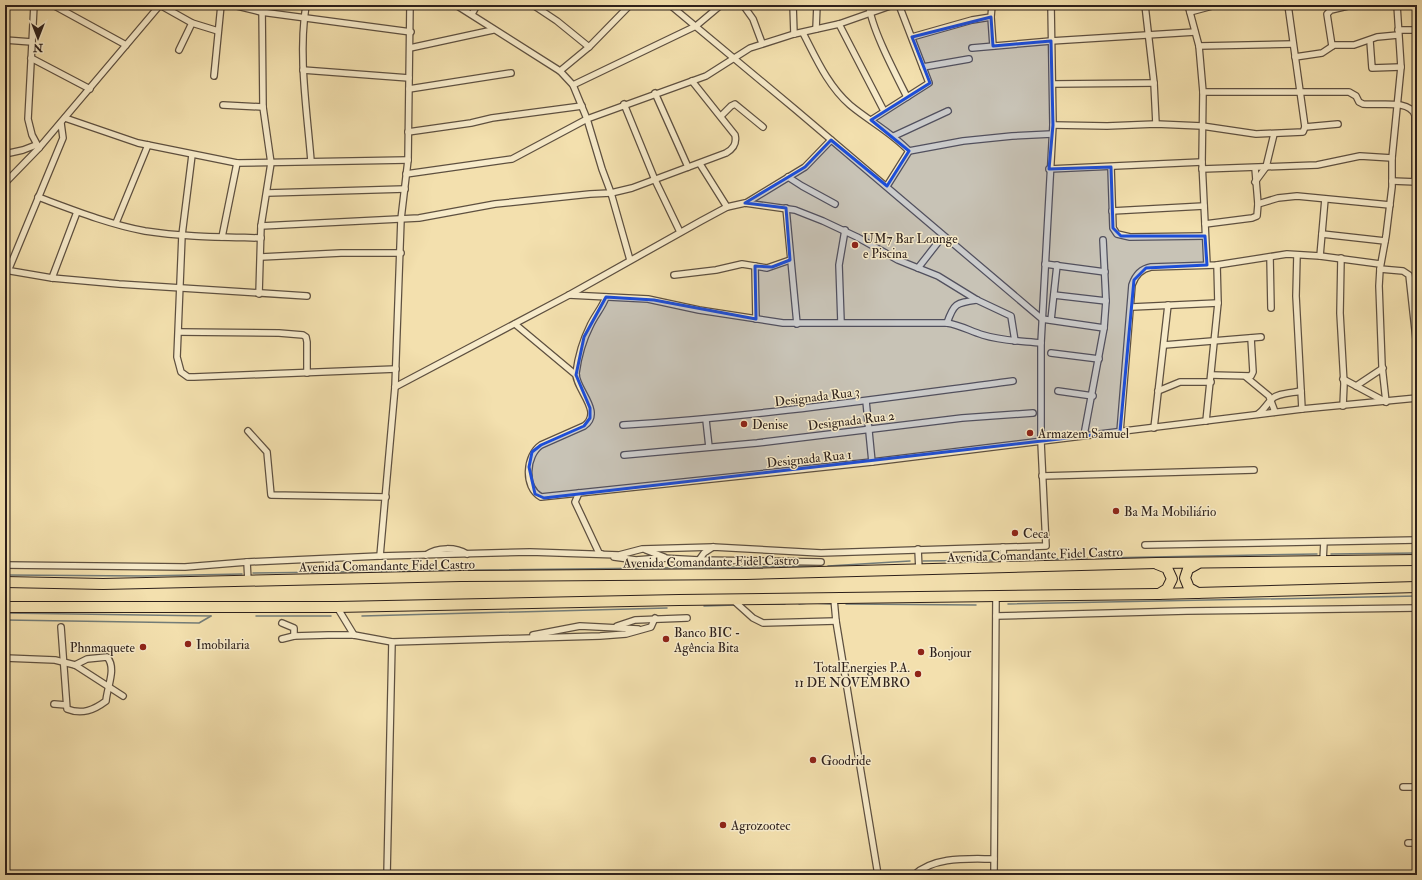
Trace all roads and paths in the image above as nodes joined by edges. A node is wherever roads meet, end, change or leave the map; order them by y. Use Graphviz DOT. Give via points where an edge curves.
graph roads {
  1 [pos="34,5"];
  2 [pos="53,5"];
  3 [pos="160,5"];
  4 [pos="221,5"];
  5 [pos="233,5"];
  6 [pos="262,5"];
  7 [pos="306,5"];
  8 [pos="410,5"];
  9 [pos="456,5"];
  10 [pos="477,5"];
  11 [pos="533,5"];
  12 [pos="630,5"];
  13 [pos="670,5"];
  14 [pos="721,5"];
  15 [pos="743,5"];
  16 [pos="793,5"];
  17 [pos="817,5"];
  18 [pos="869,5"];
  19 [pos="893,5"];
  20 [pos="899,5"];
  21 [pos="992,5"];
  22 [pos="1050,5"];
  23 [pos="1145,5"];
  24 [pos="1188,5"];
  25 [pos="1216,5"];
  26 [pos="1288,5"];
  27 [pos="1352,5"];
  28 [pos="1397,5"];
  29 [pos="261,12"];
  30 [pos="870,12"];
  31 [pos="1190,12"];
  32 [pos="472,14"];
  33 [pos="991,17"];
  34 [pos="304,18"];
  35 [pos="192,23"];
  36 [pos="839,24"];
  37 [pos="696,26"];
  38 [pos="493,30"];
  39 [pos="816,30"];
  40 [pos="1417,30"];
  41 [pos="218,31"];
  42 [pos="410,32"];
  43 [pos="803,32"];
  44 [pos="1196,32"];
  45 [pos="1398,33"];
  46 [pos="794,34"];
  47 [pos="1149,34"];
  48 [pos="912,37"];
  49 [pos="5,40"];
  50 [pos="1370,40"];
  51 [pos="1051,41"];
  52 [pos="32,42"];
  53 [pos="762,43"];
  54 [pos="1293,44"];
  55 [pos="126,45"];
  56 [pos="993,46"];
  57 [pos="1199,46"];
  58 [pos="1332,46"];
  59 [pos="589,47"];
  60 [pos="410,48"];
  61 [pos="972,48"];
  62 [pos="179,50"];
  63 [pos="1295,57"];
  64 [pos="31,58"];
  65 [pos="734,58"];
  66 [pos="969,59"];
  67 [pos="924,67"];
  68 [pos="1401,67"];
  69 [pos="303,70"];
  70 [pos="560,71"];
  71 [pos="511,72"];
  72 [pos="214,76"];
  73 [pos="409,78"];
  74 [pos="692,81"];
  75 [pos="1154,83"];
  76 [pos="573,84"];
  77 [pos="1053,84"];
  78 [pos="90,88"];
  79 [pos="409,89"];
  80 [pos="1203,92"];
  81 [pos="1300,92"];
  82 [pos="654,93"];
  83 [pos="907,97"];
  84 [pos="624,104"];
  85 [pos="224,105"];
  86 [pos="1398,105"];
  87 [pos="582,106"];
  88 [pos="263,107"];
  89 [pos="948,111"];
  90 [pos="884,112"];
  91 [pos="721,116"];
  92 [pos="587,119"];
  93 [pos="63,120"];
  94 [pos="871,120"];
  95 [pos="1156,124"];
  96 [pos="1338,124"];
  97 [pos="1053,126"];
  98 [pos="1202,126"];
  99 [pos="1305,126"];
  100 [pos="763,127"];
  101 [pos="408,132"];
  102 [pos="1052,134"];
  103 [pos="1274,134"];
  104 [pos="894,136"];
  105 [pos="831,140"];
  106 [pos="148,145"];
  107 [pos="38,146"];
  108 [pos="909,151"];
  109 [pos="5,154"];
  110 [pos="192,155"];
  111 [pos="1392,158"];
  112 [pos="408,160"];
  113 [pos="311,161"];
  114 [pos="1202,162"];
  115 [pos="237,163"];
  116 [pos="271,163"];
  117 [pos="700,164"];
  118 [pos="1111,167"];
  119 [pos="688,168"];
  120 [pos="1255,168"];
  121 [pos="1266,168"];
  122 [pos="1049,169"];
  123 [pos="1202,169"];
  124 [pos="406,174"];
  125 [pos="788,177"];
  126 [pos="655,180"];
  127 [pos="1392,180"];
  128 [pos="1255,182"];
  129 [pos="1416,182"];
  130 [pos="5,183"];
  131 [pos="887,186"];
  132 [pos="405,189"];
  133 [pos="267,193"];
  134 [pos="611,193"];
  135 [pos="38,197"];
  136 [pos="1325,199"];
  137 [pos="745,203"];
  138 [pos="835,204"];
  139 [pos="1258,204"];
  140 [pos="1390,205"];
  141 [pos="1204,206"];
  142 [pos="727,207"];
  143 [pos="786,208"];
  144 [pos="1112,211"];
  145 [pos="77,212"];
  146 [pos="401,219"];
  147 [pos="116,224"];
  148 [pos="1205,224"];
  149 [pos="261,226"];
  150 [pos="845,230"];
  151 [pos="680,232"];
  152 [pos="1322,234"];
  153 [pos="182,235"];
  154 [pos="943,236"];
  155 [pos="1205,236"];
  156 [pos="222,237"];
  157 [pos="261,238"];
  158 [pos="1103,240"];
  159 [pos="1385,241"];
  160 [pos="401,253"];
  161 [pos="1297,254"];
  162 [pos="1320,256"];
  163 [pos="260,257"];
  164 [pos="1270,257"];
  165 [pos="1341,258"];
  166 [pos="630,260"];
  167 [pos="790,260"];
  168 [pos="1044,264"];
  169 [pos="1057,265"];
  170 [pos="1207,265"];
  171 [pos="1217,265"];
  172 [pos="755,266"];
  173 [pos="1380,266"];
  174 [pos="918,268"];
  175 [pos="6,271"];
  176 [pos="1105,272"];
  177 [pos="674,275"];
  178 [pos="52,278"];
  179 [pos="179,287"];
  180 [pos="259,294"];
  181 [pos="569,295"];
  182 [pos="1054,295"];
  183 [pos="307,296"];
  184 [pos="606,297"];
  185 [pos="977,300"];
  186 [pos="1106,301"];
  187 [pos="1218,303"];
  188 [pos="1168,305"];
  189 [pos="1132,307"];
  190 [pos="1271,308"];
  191 [pos="756,319"];
  192 [pos="1042,319"];
  193 [pos="1051,320"];
  194 [pos="841,322"];
  195 [pos="947,323"];
  196 [pos="515,324"];
  197 [pos="797,324"];
  198 [pos="1104,328"];
  199 [pos="179,332"];
  200 [pos="1261,337"];
  201 [pos="1251,338"];
  202 [pos="1215,340"];
  203 [pos="1015,341"];
  204 [pos="1041,343"];
  205 [pos="1164,345"];
  206 [pos="1417,348"];
  207 [pos="1051,353"];
  208 [pos="1099,359"];
  209 [pos="1383,368"];
  210 [pos="396,369"];
  211 [pos="307,373"];
  212 [pos="576,375"];
  213 [pos="1212,375"];
  214 [pos="1246,377"];
  215 [pos="1343,379"];
  216 [pos="1013,381"];
  217 [pos="1210,382"];
  218 [pos="1356,386"];
  219 [pos="395,387"];
  220 [pos="1058,391"];
  221 [pos="1158,391"];
  222 [pos="1301,391"];
  223 [pos="1093,396"];
  224 [pos="1417,398"];
  225 [pos="1271,399"];
  226 [pos="866,401"];
  227 [pos="1386,402"];
  228 [pos="1343,406"];
  229 [pos="1302,409"];
  230 [pos="1275,412"];
  231 [pos="1033,413"];
  232 [pos="1258,414"];
  233 [pos="706,420"];
  234 [pos="1206,421"];
  235 [pos="623,425"];
  236 [pos="1154,428"];
  237 [pos="869,430"];
  238 [pos="248,431"];
  239 [pos="1120,432"];
  240 [pos="1084,435"];
  241 [pos="1041,442"];
  242 [pos="709,448"];
  243 [pos="624,455"];
  244 [pos="872,462"];
  245 [pos="1254,470"];
  246 [pos="1042,476"];
  247 [pos="579,493"];
  248 [pos="386,497"];
  249 [pos="1417,540"];
  250 [pos="1324,542"];
  251 [pos="1144,545"];
  252 [pos="713,547"];
  253 [pos="1003,547"];
  254 [pos="642,548"];
  255 [pos="918,549"];
  256 [pos="599,553"];
  257 [pos="821,553"];
  258 [pos="380,556"];
  259 [pos="668,558"];
  260 [pos="699,560"];
  261 [pos="1417,560"];
  262 [pos="1324,561"];
  263 [pos="247,562"];
  264 [pos="1199,563"];
  265 [pos="1156,564"];
  266 [pos="5,565"];
  267 [pos="821,567"];
  268 [pos="1004,568"];
  269 [pos="919,570"];
  270 [pos="248,581"];
  271 [pos="5,582"];
  272 [pos="1417,587"];
  273 [pos="1200,593"];
  274 [pos="1157,594"];
  275 [pos="996,596"];
  276 [pos="834,599"];
  277 [pos="733,600"];
  278 [pos="5,607"];
  279 [pos="337,607"];
  280 [pos="1417,608"];
  281 [pos="996,616"];
  282 [pos="655,618"];
  283 [pos="687,618"];
  284 [pos="836,621"];
  285 [pos="282,623"];
  286 [pos="61,627"];
  287 [pos="615,627"];
  288 [pos="644,630"];
  289 [pos="354,635"];
  290 [pos="294,636"];
  291 [pos="524,638"];
  292 [pos="282,639"];
  293 [pos="392,642"];
  294 [pos="5,658"];
  295 [pos="65,663"];
  296 [pos="75,665"];
  297 [pos="107,687"];
  298 [pos="123,696"];
  299 [pos="54,704"];
  300 [pos="66,705"];
  301 [pos="1403,787"];
  302 [pos="1417,787"];
  303 [pos="1408,843"];
  304 [pos="1417,843"];
  305 [pos="994,859"];
  306 [pos="387,875"];
  307 [pos="878,875"];
  308 [pos="914,875"];
  309 [pos="994,875"];
  1 -- 52 [label="street"];
  2 -- 55 [label="street"];
  3 -- 35 [label="street"];
  3 -- 55 [label="street"];
  4 -- 41 [label="street"];
  5 -- 29 [label="street"];
  6 -- 29 [label="street"];
  7 -- 34 [label="street"];
  8 -- 42 [label="street"];
  9 -- 32 [label="street"];
  10 -- 32 [label="street"];
  11 -- 59 [label="street"];
  12 -- 59 [label="street"];
  13 -- 37 [label="street"];
  14 -- 37 [label="street"];
  15 -- 53 [label="street" via="753,19"];
  16 -- 46 [label="street"];
  17 -- 39 [label="street"];
  18 -- 30 [label="street"];
  19 -- 30 [label="street"];
  20 -- 48 [label="street"];
  21 -- 33 [label="street"];
  22 -- 51 [label="street"];
  23 -- 47 [label="street"];
  24 -- 31 [label="street"];
  25 -- 31 [label="street"];
  26 -- 54 [label="street"];
  27 -- 58 [label="street" via="1331,10 1327,14"];
  28 -- 45 [label="street"];
  29 -- 34 [label="street"];
  29 -- 88 [label="street"];
  30 -- 36 [label="street"];
  30 -- 83 [label="street"];
  31 -- 44 [label="street"];
  32 -- 38 [label="street"];
  33 -- 48 [label="street"];
  33 -- 56 [label="street"];
  34 -- 42 [label="street"];
  34 -- 69 [label="street"];
  35 -- 41 [label="street"];
  35 -- 62 [label="street"];
  36 -- 39 [label="street"];
  36 -- 90 [label="street"];
  37 -- 65 [label="street"];
  37 -- 76 [label="street"];
  38 -- 60 [label="street"];
  38 -- 70 [label="street"];
  39 -- 43 [label="street"];
  40 -- 45 [label="street"];
  41 -- 72 [label="street"];
  42 -- 60 [label="street"];
  43 -- 46 [label="street"];
  43 -- 94 [label="street" via="823,72 835,89 850,105"];
  44 -- 47 [label="street"];
  44 -- 57 [label="street"];
  45 -- 50 [label="street"];
  45 -- 68 [label="street"];
  46 -- 53 [label="street"];
  47 -- 51 [label="street"];
  47 -- 75 [label="street"];
  48 -- 67 [label="street"];
  49 -- 52 [label="street"];
  50 -- 58 [label="street" via="1354,45"];
  50 -- 68 [label="street" via="1372,68"];
  51 -- 56 [label="street"];
  51 -- 77 [label="street"];
  52 -- 64 [label="street"];
  53 -- 65 [label="street"];
  54 -- 57 [label="street"];
  54 -- 63 [label="street"];
  55 -- 78 [label="street"];
  56 -- 61 [label="street"];
  57 -- 80 [label="street"];
  58 -- 63 [label="street" via="1322,53"];
  59 -- 70 [label="street"];
  60 -- 73 [label="street"];
  63 -- 81 [label="street"];
  64 -- 78 [label="street"];
  64 -- 107 [label="street" via="28,119"];
  65 -- 74 [label="street" via="717,70"];
  65 -- 105 [label="street"];
  66 -- 67 [label="street"];
  67 -- 83 [label="street" via="929,83"];
  68 -- 86 [label="street"];
  69 -- 73 [label="street"];
  69 -- 113 [label="street"];
  70 -- 76 [label="street"];
  71 -- 79 [label="street"];
  73 -- 79 [label="street"];
  74 -- 82 [label="street"];
  74 -- 91 [label="street"];
  75 -- 77 [label="street"];
  75 -- 95 [label="street"];
  76 -- 87 [label="street"];
  77 -- 97 [label="street"];
  78 -- 93 [label="street"];
  79 -- 101 [label="street"];
  80 -- 81 [label="street"];
  80 -- 98 [label="street"];
  81 -- 86 [label="street" via="1349,92 1364,104"];
  81 -- 99 [label="street"];
  82 -- 84 [label="street"];
  82 -- 119 [label="street"];
  83 -- 90 [label="street"];
  84 -- 92 [label="street"];
  84 -- 126 [label="street"];
  85 -- 88 [label="street"];
  86 -- 111 [label="street"];
  86 -- 129 [label="street" via="1411,107 1415,114"];
  87 -- 92 [label="street"];
  87 -- 101 [label="street"];
  88 -- 116 [label="street"];
  89 -- 104 [label="street"];
  90 -- 94 [label="street"];
  91 -- 100 [label="street" via="735,104"];
  91 -- 117 [label="street" via="735,135 735,144 731,150"];
  92 -- 124 [label="street" via="512,159"];
  92 -- 134 [label="street"];
  93 -- 106 [label="street"];
  93 -- 107 [label="street"];
  93 -- 135 [label="street" via="62,138"];
  94 -- 104 [label="street"];
  95 -- 97 [label="street"];
  95 -- 98 [label="street"];
  96 -- 99 [label="street"];
  97 -- 102 [label="street"];
  98 -- 103 [label="street"];
  98 -- 114 [label="street"];
  99 -- 103 [label="street" via="1303,132"];
  101 -- 112 [label="street"];
  102 -- 108 [label="street" via="979,139"];
  102 -- 122 [label="street"];
  103 -- 121 [label="street"];
  104 -- 108 [label="street"];
  105 -- 125 [label="street" via="805,167"];
  105 -- 131 [label="street"];
  106 -- 110 [label="street"];
  106 -- 147 [label="street"];
  107 -- 109 [label="street"];
  107 -- 130 [label="street"];
  108 -- 131 [label="street"];
  110 -- 115 [label="street"];
  110 -- 153 [label="street"];
  111 -- 121 [label="street" via="1360,156 1325,164"];
  111 -- 127 [label="street"];
  112 -- 113 [label="street"];
  112 -- 124 [label="street"];
  113 -- 116 [label="street"];
  114 -- 118 [label="street"];
  114 -- 123 [label="street"];
  115 -- 116 [label="street"];
  115 -- 156 [label="street"];
  116 -- 133 [label="street"];
  117 -- 119 [label="street"];
  117 -- 142 [label="street"];
  118 -- 122 [label="street"];
  118 -- 144 [label="street"];
  119 -- 126 [label="street"];
  120 -- 121 [label="street"];
  120 -- 123 [label="street"];
  120 -- 128 [label="street"];
  121 -- 128 [label="street"];
  122 -- 168 [label="street"];
  123 -- 141 [label="street"];
  124 -- 132 [label="street"];
  125 -- 137 [label="street"];
  125 -- 138 [label="street"];
  126 -- 134 [label="street"];
  126 -- 151 [label="street"];
  127 -- 129 [label="street"];
  127 -- 140 [label="street"];
  128 -- 139 [label="street"];
  131 -- 154 [label="street"];
  132 -- 133 [label="street"];
  132 -- 146 [label="street"];
  133 -- 149 [label="street"];
  134 -- 146 [label="street" via="495,204"];
  134 -- 166 [label="street"];
  135 -- 145 [label="street"];
  135 -- 175 [label="street"];
  136 -- 139 [label="street" via="1283,197"];
  136 -- 140 [label="street"];
  136 -- 152 [label="street"];
  137 -- 142 [label="street"];
  137 -- 143 [label="street"];
  139 -- 148 [label="street" via="1256,216"];
  140 -- 159 [label="street"];
  141 -- 144 [label="street"];
  141 -- 148 [label="street"];
  142 -- 151 [label="street"];
  143 -- 150 [label="street"];
  143 -- 167 [label="street"];
  144 -- 155 [label="street" via="1113,228 1121,236"];
  145 -- 147 [label="street"];
  145 -- 178 [label="street"];
  146 -- 149 [label="street"];
  146 -- 160 [label="street"];
  147 -- 153 [label="street"];
  148 -- 155 [label="street"];
  149 -- 157 [label="street"];
  150 -- 174 [label="street"];
  150 -- 194 [label="street" via="839,274"];
  151 -- 166 [label="street"];
  152 -- 159 [label="street"];
  152 -- 162 [label="street"];
  153 -- 156 [label="street"];
  153 -- 179 [label="street"];
  154 -- 174 [label="street"];
  154 -- 192 [label="street"];
  155 -- 170 [label="street"];
  156 -- 157 [label="street"];
  157 -- 163 [label="street"];
  158 -- 176 [label="street"];
  159 -- 173 [label="street"];
  160 -- 163 [label="street"];
  160 -- 210 [label="street"];
  161 -- 162 [label="street"];
  161 -- 164 [label="street"];
  161 -- 222 [label="street" via="1296,296"];
  162 -- 165 [label="street"];
  163 -- 180 [label="street"];
  164 -- 171 [label="street"];
  164 -- 190 [label="street"];
  165 -- 173 [label="street"];
  165 -- 215 [label="street"];
  166 -- 181 [label="street"];
  167 -- 172 [label="street" via="772,267"];
  167 -- 197 [label="street"];
  168 -- 169 [label="street"];
  168 -- 192 [label="street"];
  169 -- 176 [label="street"];
  169 -- 182 [label="street"];
  170 -- 171 [label="street"];
  170 -- 189 [label="street" via="1146,268 1137,274 1134,280"];
  171 -- 187 [label="street"];
  172 -- 177 [label="street" via="735,264 716,270"];
  172 -- 191 [label="street"];
  173 -- 206 [label="street" via="1403,271 1409,275"];
  173 -- 209 [label="street" via="1379,305"];
  174 -- 185 [label="street" via="938,276"];
  175 -- 178 [label="street"];
  176 -- 186 [label="street"];
  178 -- 179 [label="street"];
  179 -- 180 [label="street"];
  179 -- 199 [label="street"];
  180 -- 183 [label="street"];
  181 -- 184 [label="street"];
  181 -- 196 [label="street"];
  182 -- 186 [label="street"];
  182 -- 193 [label="street"];
  184 -- 191 [label="street" via="654,300"];
  184 -- 212 [label="street" via="584,337"];
  185 -- 195 [label="street" via="956,304"];
  185 -- 203 [label="street" via="1011,316"];
  186 -- 198 [label="street"];
  187 -- 188 [label="street"];
  187 -- 202 [label="street"];
  188 -- 189 [label="street"];
  188 -- 205 [label="street"];
  189 -- 239 [label="street"];
  191 -- 197 [label="street"];
  192 -- 193 [label="street"];
  192 -- 204 [label="street"];
  193 -- 198 [label="street"];
  194 -- 195 [label="street"];
  194 -- 197 [label="street"];
  195 -- 203 [label="street" via="986,336"];
  196 -- 212 [label="street"];
  196 -- 219 [label="street"];
  198 -- 208 [label="street"];
  199 -- 211 [label="street" via="303,335 306,337"];
  199 -- 211 [label="street" via="178,364 181,372 188,377"];
  200 -- 201 [label="street"];
  201 -- 202 [label="street"];
  201 -- 214 [label="street" via="1253,374"];
  202 -- 205 [label="street"];
  202 -- 213 [label="street"];
  203 -- 204 [label="street"];
  204 -- 241 [label="street"];
  205 -- 221 [label="street"];
  207 -- 208 [label="street"];
  208 -- 223 [label="street"];
  209 -- 218 [label="street"];
  209 -- 227 [label="street"];
  210 -- 211 [label="street"];
  210 -- 219 [label="street"];
  212 -- 247 [label="street, Designada Rua 1" via="590,408 589,421 584,426 535,449 529,467 534,491 541,497"];
  213 -- 214 [label="street"];
  213 -- 217 [label="street"];
  214 -- 225 [label="street"];
  215 -- 218 [label="street"];
  215 -- 228 [label="street"];
  216 -- 226 [label="street, Designada Rua 3"];
  217 -- 221 [label="street" via="1180,382"];
  217 -- 234 [label="street"];
  218 -- 227 [label="street"];
  219 -- 248 [label="street"];
  220 -- 223 [label="street"];
  221 -- 236 [label="street"];
  222 -- 225 [label="street"];
  222 -- 229 [label="street"];
  223 -- 240 [label="street"];
  224 -- 227 [label="street, Designada Rua 1"];
  225 -- 230 [label="street"];
  225 -- 232 [label="street" via="1266,408"];
  226 -- 233 [label="street, Designada Rua 3"];
  226 -- 237 [label="street"];
  227 -- 228 [label="street, Designada Rua 1"];
  228 -- 229 [label="street, Designada Rua 1"];
  229 -- 230 [label="street, Designada Rua 1"];
  230 -- 232 [label="street, Designada Rua 1"];
  231 -- 237 [label="street, Designada Rua 2" via="962,418"];
  232 -- 234 [label="street, Designada Rua 1"];
  233 -- 235 [label="street, Designada Rua 3"];
  233 -- 242 [label="street"];
  234 -- 236 [label="street, Designada Rua 1"];
  236 -- 239 [label="street, Designada Rua 1"];
  237 -- 242 [label="street, Designada Rua 2"];
  237 -- 244 [label="street"];
  238 -- 248 [label="street" via="267,452 271,495"];
  239 -- 240 [label="street, Designada Rua 1"];
  240 -- 241 [label="street, Designada Rua 1"];
  241 -- 244 [label="street, Designada Rua 1"];
  241 -- 246 [label="street"];
  242 -- 243 [label="street, Designada Rua 2"];
  244 -- 247 [label="street, Designada Rua 1"];
  245 -- 246 [label="street"];
  246 -- 253 [label="street" via="1046,546"];
  247 -- 256 [label="street" via="575,502"];
  248 -- 258 [label="street"];
  249 -- 250 [label="street"];
  250 -- 251 [label="street"];
  250 -- 262 [label="street"];
  252 -- 254 [label="street"];
  252 -- 257 [label="street"];
  252 -- 260 [label="street"];
  253 -- 255 [label="street"];
  253 -- 268 [label="street"];
  254 -- 256 [label="street" via="619,555"];
  254 -- 259 [label="street"];
  255 -- 257 [label="street"];
  255 -- 269 [label="street"];
  256 -- 258 [label="street"];
  256 -- 259 [label="street" via="624,560"];
  257 -- 267 [label="street"];
  258 -- 263 [label="street"];
  259 -- 260 [label="street"];
  260 -- 267 [label="street"];
  261 -- 262 [label="highway, Avenida Comandante Fidel Castro"];
  262 -- 264 [label="highway, Avenida Comandante Fidel Castro"];
  263 -- 266 [label="street" via="185,567"];
  263 -- 270 [label="street"];
  264 -- 265 [label="highway, Avenida Comandante Fidel Castro"];
  264 -- 273 [label="highway" via="1190,567 1185,578 1189,588"];
  265 -- 268 [label="highway, Avenida Comandante Fidel Castro"];
  265 -- 274 [label="highway" via="1167,568 1172,578 1167,589"];
  267 -- 269 [label="highway, Avenida Comandante Fidel Castro"];
  267 -- 270 [label="highway, Avenida Comandante Fidel Castro"];
  268 -- 269 [label="highway, Avenida Comandante Fidel Castro"];
  270 -- 271 [label="highway, Avenida Comandante Fidel Castro" via="103,584"];
  272 -- 273 [label="highway"];
  273 -- 274 [label="highway"];
  274 -- 275 [label="highway"];
  275 -- 276 [label="highway"];
  275 -- 281 [label="street"];
  276 -- 277 [label="highway"];
  276 -- 284 [label="street"];
  277 -- 279 [label="highway"];
  277 -- 284 [label="street" via="752,618 763,623"];
  278 -- 279 [label="highway"];
  279 -- 289 [label="street"];
  280 -- 281 [label="street"];
  281 -- 305 [label="street"];
  282 -- 283 [label="street"];
  282 -- 287 [label="street" via="635,620"];
  282 -- 288 [label="street" via="651,627"];
  284 -- 307 [label="street"];
  285 -- 290 [label="street" via="294,628"];
  286 -- 295 [label="street" via="61,646"];
  287 -- 288 [label="street"];
  287 -- 291 [label="street" via="580,626"];
  288 -- 291 [label="street" via="600,636"];
  289 -- 290 [label="street"];
  289 -- 293 [label="street"];
  290 -- 292 [label="street"];
  291 -- 293 [label="street"];
  293 -- 306 [label="street"];
  294 -- 295 [label="street"];
  295 -- 296 [label="street"];
  295 -- 300 [label="street"];
  296 -- 297 [label="street"];
  296 -- 297 [label="street" via="87,659 107,658 112,671"];
  297 -- 298 [label="street"];
  297 -- 300 [label="street" via="106,701 93,709 80,713 67,709"];
  299 -- 300 [label="street"];
  301 -- 302 [label="street"];
  303 -- 304 [label="street"];
  305 -- 308 [label="street" via="951,859"];
  305 -- 309 [label="street"];
}
